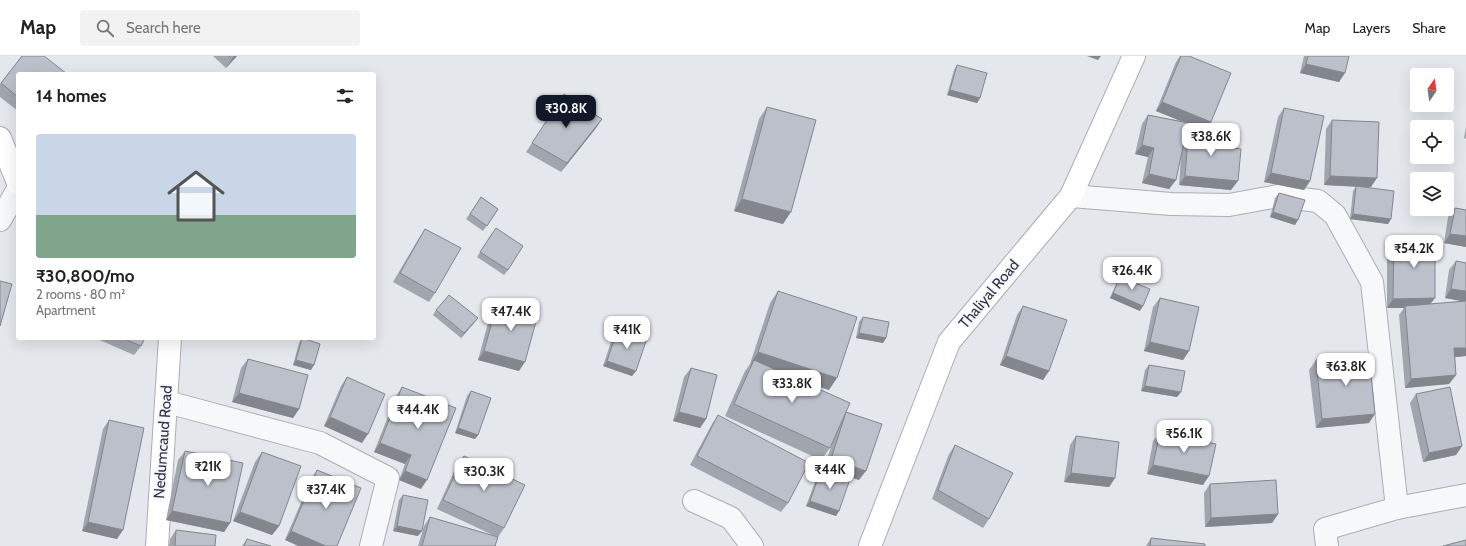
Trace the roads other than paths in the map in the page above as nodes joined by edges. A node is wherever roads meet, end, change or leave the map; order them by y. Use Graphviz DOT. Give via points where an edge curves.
graph roads {
  1 [pos="1134,56"];
  2 [pos="0,138"];
  3 [pos="16,178"];
  4 [pos="16,192"];
  5 [pos="1071,196"];
  6 [pos="0,220"];
  7 [pos="170,340"];
  8 [pos="166,402"];
  9 [pos="1466,495"];
  10 [pos="694,501"];
  11 [pos="1397,508"];
  12 [pos="157,546"];
  13 [pos="371,546"];
  14 [pos="752,546"];
  15 [pos="870,546"];
  16 [pos="1327,546"];
  1 -- 5 [label="street, Thaliyal Road"];
  2 -- 3 [label="street"];
  4 -- 6 [label="street"];
  5 -- 11 [label="street" via="1171,204 1229,205 1278,196 1318,201 1335,215 1372,282"];
  5 -- 15 [label="street, Thaliyal Road" via="949,342"];
  7 -- 8 [label="street, Nedumcaud Road"];
  8 -- 12 [label="street, Nedumcaud Road"];
  8 -- 13 [label="street" via="320,444 388,478"];
  9 -- 11 [label="street"];
  10 -- 14 [label="street" via="730,518"];
  11 -- 16 [label="street" via="1325,529"];
}
